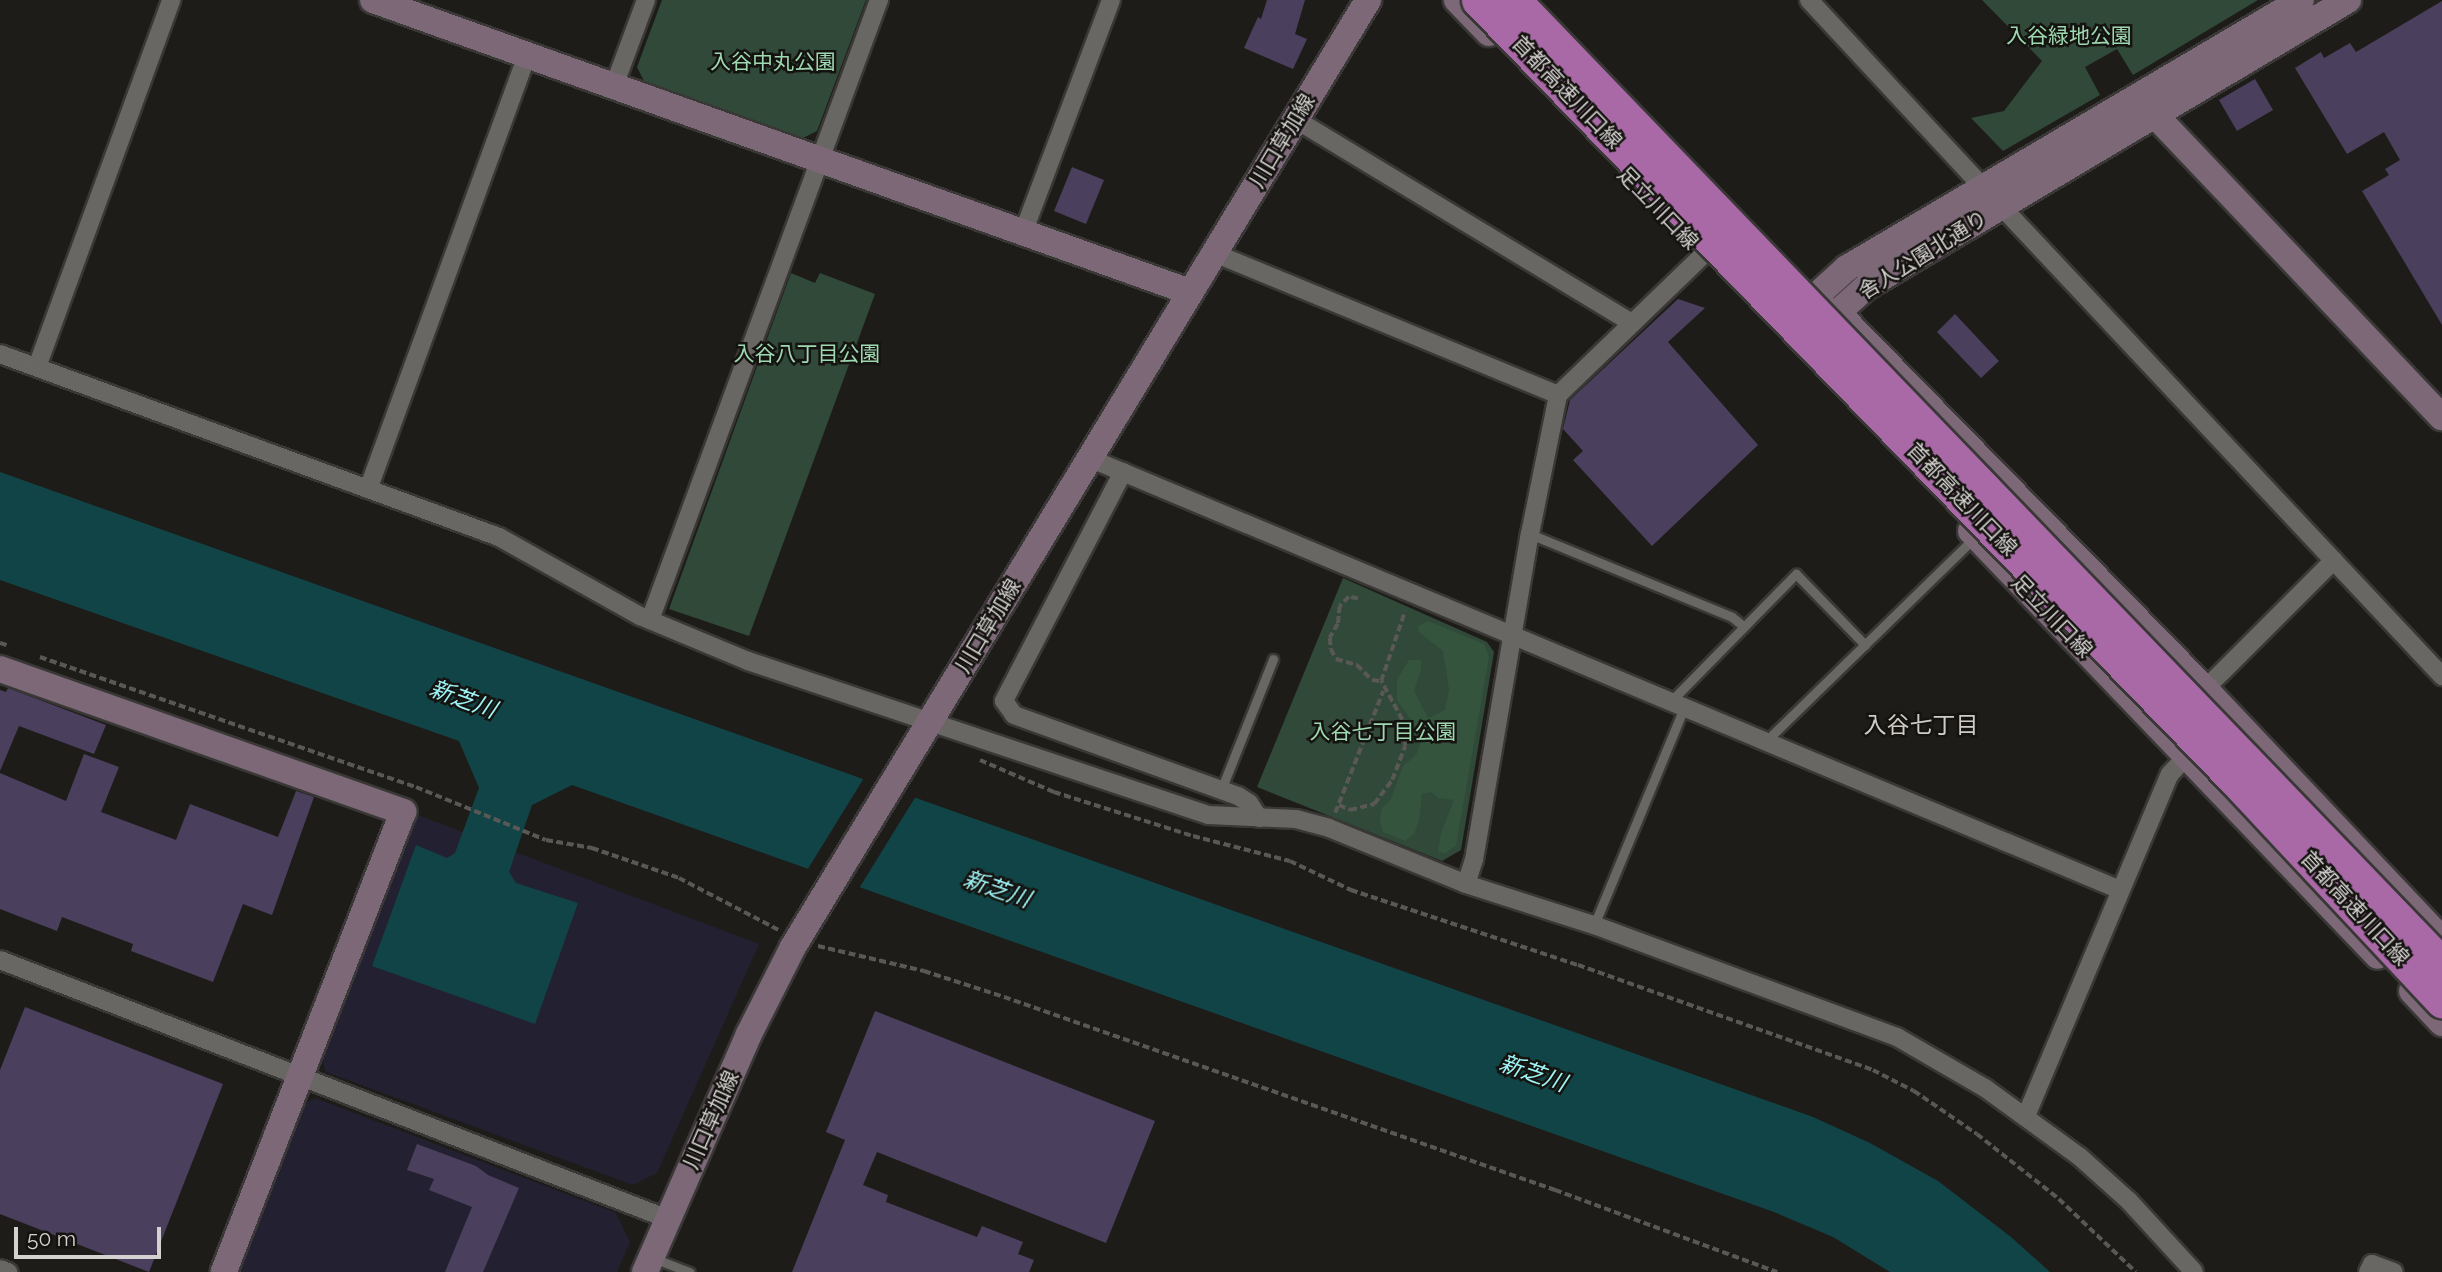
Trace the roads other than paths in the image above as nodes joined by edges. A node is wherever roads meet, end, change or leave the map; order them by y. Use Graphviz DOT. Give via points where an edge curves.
graph roads {
  1 [pos="171,0"];
  2 [pos="373,0"];
  3 [pos="646,0"];
  4 [pos="879,0"];
  5 [pos="1111,0"];
  6 [pos="1368,0"];
  7 [pos="1457,0"];
  8 [pos="1478,0"];
  9 [pos="1514,0"];
  10 [pos="1534,0"];
  11 [pos="1809,0"];
  12 [pos="2301,0"];
  13 [pos="2348,0"];
  14 [pos="425,9"];
  15 [pos="527,55"];
  16 [pos="614,86"];
  17 [pos="2148,104"];
  18 [pos="1295,119"];
  19 [pos="819,160"];
  20 [pos="1992,197"];
  21 [pos="1023,233"];
  22 [pos="1214,253"];
  23 [pos="1703,254"];
  24 [pos="1190,292"];
  25 [pos="1818,292"];
  26 [pos="1837,312"];
  27 [pos="1632,323"];
  28 [pos="1787,341"];
  29 [pos="0,354"];
  30 [pos="37,367"];
  31 [pos="1558,395"];
  32 [pos="2442,417"];
  33 [pos="1089,458"];
  34 [pos="1123,472"];
  35 [pos="369,487"];
  36 [pos="1530,534"];
  37 [pos="1976,537"];
  38 [pos="2333,560"];
  39 [pos="650,620"];
  40 [pos="1743,626"];
  41 [pos="1513,635"];
  42 [pos="1865,645"];
  43 [pos="6,658"];
  44 [pos="1273,659"];
  45 [pos="2442,676"];
  46 [pos="2205,689"];
  47 [pos="1677,705"];
  48 [pos="923,734"];
  49 [pos="1766,741"];
  50 [pos="2186,757"];
  51 [pos="1221,790"];
  52 [pos="1259,818"];
  53 [pos="1466,884"];
  54 [pos="2120,890"];
  55 [pos="1594,925"];
  56 [pos="2442,940"];
  57 [pos="0,960"];
  58 [pos="2442,964"];
  59 [pos="2442,1000"];
  60 [pos="2442,1023"];
  61 [pos="300,1079"];
  62 [pos="2026,1116"];
  63 [pos="668,1219"];
  64 [pos="648,1265"];
  65 [pos="0,1269"];
  66 [pos="8,1272"];
  67 [pos="224,1272"];
  68 [pos="689,1272"];
  69 [pos="2194,1272"];
  70 [pos="2368,1272"];
  71 [pos="2394,1272"];
  1 -- 30 [label="street"];
  2 -- 14 [label="main road"];
  3 -- 16 [label="street"];
  4 -- 19 [label="street"];
  5 -- 21 [label="street"];
  6 -- 18 [label="main road, 川口草加線"];
  7 -- 23 [label="main road, 足立川口線"];
  8 -- 59 [label="highway, 首都高速川口線, bridge" via="2233,778"];
  9 -- 58 [label="highway, 首都高速川口線, bridge"];
  10 -- 25 [label="main road"];
  11 -- 20 [label="street"];
  12 -- 17 [label="main road, 舎人公園北通り"];
  13 -- 17 [label="main road, 舎人公園北通り"];
  14 -- 15 [label="main road"];
  15 -- 16 [label="main road"];
  15 -- 35 [label="street"];
  16 -- 19 [label="main road"];
  17 -- 20 [label="main road, 舎人公園北通り"];
  17 -- 32 [label="main road"];
  18 -- 22 [label="main road, 川口草加線"];
  18 -- 27 [label="street"];
  19 -- 21 [label="main road"];
  19 -- 39 [label="street"];
  20 -- 25 [label="main road, 舎人公園北通り" via="1847,268"];
  20 -- 26 [label="main road, 舎人公園北通り"];
  20 -- 38 [label="street"];
  21 -- 24 [label="main road"];
  22 -- 24 [label="main road, 川口草加線"];
  22 -- 31 [label="street"];
  23 -- 27 [label="street"];
  23 -- 28 [label="main road, 足立川口線"];
  24 -- 33 [label="main road, 川口草加線"];
  25 -- 26 [label="main road"];
  25 -- 28 [label="main road, 舎人公園北通り" via="1794,314"];
  26 -- 28 [label="main road, 舎人公園北通り" via="1815,334"];
  26 -- 46 [label="main road"];
  27 -- 31 [label="street"];
  28 -- 37 [label="main road, 足立川口線"];
  29 -- 30 [label="street"];
  30 -- 35 [label="street"];
  31 -- 36 [label="street"];
  33 -- 34 [label="street"];
  33 -- 48 [label="main road, 川口草加線"];
  34 -- 41 [label="street"];
  34 -- 51 [label="street" via="1004,701 1014,715"];
  35 -- 39 [label="street" via="499,537"];
  36 -- 40 [label="lane" via="1732,617"];
  36 -- 41 [label="street"];
  37 -- 42 [label="lane"];
  37 -- 50 [label="main road, 足立川口線"];
  38 -- 45 [label="street"];
  38 -- 46 [label="street"];
  39 -- 48 [label="street"];
  40 -- 42 [label="lane" via="1796,574"];
  40 -- 47 [label="lane"];
  41 -- 47 [label="street"];
  41 -- 53 [label="street"];
  42 -- 49 [label="lane"];
  43 -- 61 [label="main road" via="403,812"];
  44 -- 51 [label="lane"];
  46 -- 56 [label="main road"];
  47 -- 49 [label="street"];
  47 -- 55 [label="lane"];
  48 -- 52 [label="street" via="1208,815"];
  48 -- 63 [label="main road, 川口草加線" via="803,931 749,1034"];
  49 -- 54 [label="street"];
  50 -- 54 [label="street" via="2170,774"];
  50 -- 60 [label="main road, 足立川口線"];
  51 -- 52 [label="street" via="1250,803"];
  52 -- 53 [label="street" via="1296,818 1329,828"];
  53 -- 55 [label="street"];
  54 -- 62 [label="street"];
  55 -- 62 [label="street" via="1897,1037"];
  57 -- 61 [label="street"];
  61 -- 63 [label="street"];
  61 -- 67 [label="main road"];
  62 -- 69 [label="street" via="2129,1201"];
  63 -- 64 [label="main road, 川口草加線"];
  64 -- 68 [label="lane"];
  65 -- 66 [label="street"];
  70 -- 71 [label="street" via="2372,1264"];
}
